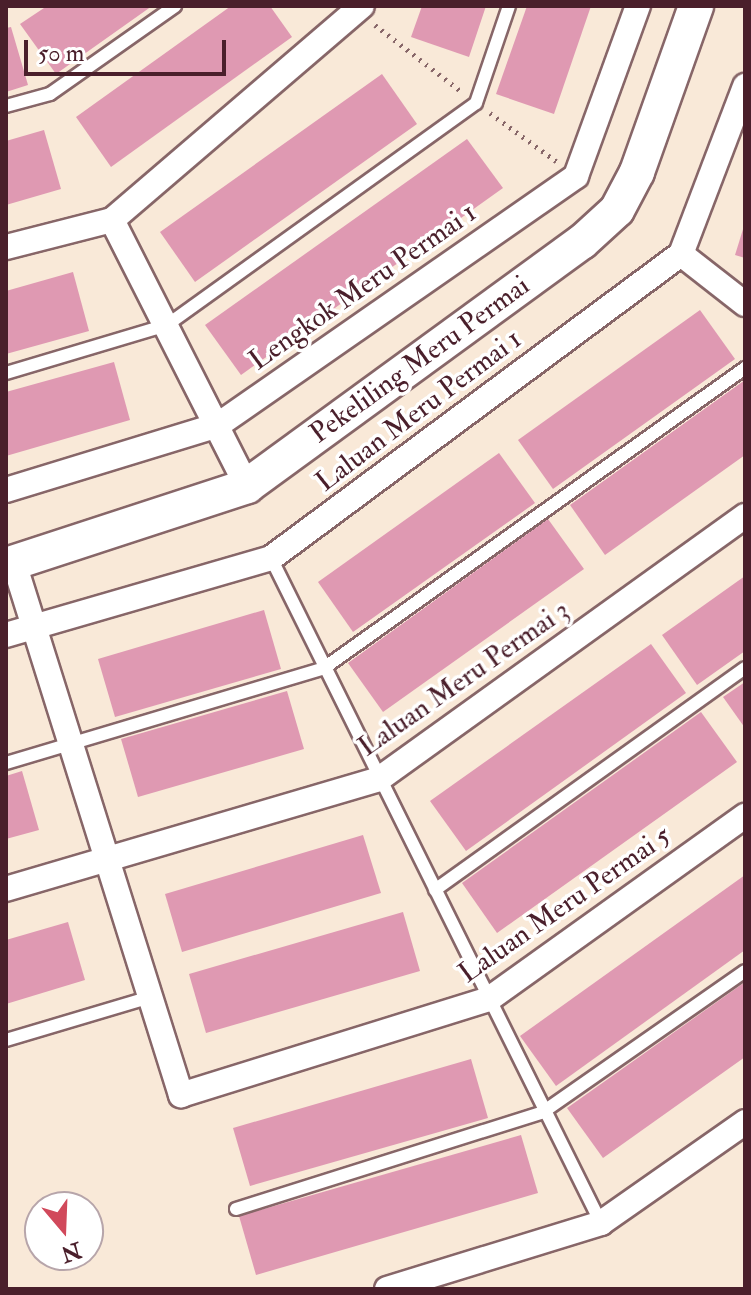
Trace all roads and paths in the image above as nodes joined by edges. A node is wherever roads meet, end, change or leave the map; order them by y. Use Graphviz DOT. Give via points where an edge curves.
graph roads {
  1 [pos="175,6"];
  2 [pos="362,6"];
  3 [pos="509,6"];
  4 [pos="638,6"];
  5 [pos="696,6"];
  6 [pos="745,86"];
  7 [pos="6,106"];
  8 [pos="112,220"];
  9 [pos="6,247"];
  10 [pos="681,254"];
  11 [pos="745,304"];
  12 [pos="167,325"];
  13 [pos="745,368"];
  14 [pos="6,373"];
  15 [pos="218,425"];
  16 [pos="247,486"];
  17 [pos="6,490"];
  18 [pos="745,516"];
  19 [pos="271,558"];
  20 [pos="10,564"];
  21 [pos="35,628"];
  22 [pos="6,635"];
  23 [pos="324,668"];
  24 [pos="745,668"];
  25 [pos="72,743"];
  26 [pos="6,763"];
  27 [pos="379,779"];
  28 [pos="745,816"];
  29 [pos="108,860"];
  30 [pos="6,889"];
  31 [pos="435,890"];
  32 [pos="745,971"];
  33 [pos="150,997"];
  34 [pos="489,999"];
  35 [pos="6,1040"];
  36 [pos="543,1112"];
  37 [pos="745,1122"];
  38 [pos="236,1209"];
  39 [pos="601,1223"];
  40 [pos="387,1289"];
  1 -- 7 [label="lane" via="50,94"];
  2 -- 8 [label="street"];
  3 -- 12 [label="lane" via="476,103"];
  4 -- 15 [label="street, Lengkok Meru Permai 1" via="576,176"];
  5 -- 16 [label="street, Pekeliling Meru Permai" via="637,172 617,210 582,242"];
  6 -- 10 [label="street"];
  8 -- 9 [label="street"];
  8 -- 12 [label="street"];
  10 -- 11 [label="street"];
  10 -- 19 [label="street, Laluan Meru Permai 1"];
  12 -- 14 [label="lane"];
  12 -- 15 [label="street"];
  13 -- 23 [label="lane"];
  15 -- 16 [label="street"];
  15 -- 17 [label="street, Lengkok Meru Permai 1"];
  16 -- 20 [label="street, Pekeliling Meru Permai"];
  18 -- 27 [label="street, Laluan Meru Permai 3"];
  19 -- 21 [label="street, Laluan Meru Permai 1"];
  19 -- 23 [label="lane"];
  20 -- 21 [label="street"];
  21 -- 22 [label="street, Laluan Meru Permai 1"];
  21 -- 25 [label="street"];
  23 -- 25 [label="lane"];
  23 -- 27 [label="lane"];
  24 -- 31 [label="lane"];
  25 -- 26 [label="lane"];
  25 -- 29 [label="street"];
  27 -- 29 [label="street, Laluan Meru Permai 3"];
  27 -- 31 [label="lane"];
  28 -- 34 [label="street, Laluan Meru Permai 5"];
  29 -- 30 [label="street, Laluan Meru Permai 3"];
  29 -- 33 [label="street"];
  31 -- 34 [label="lane"];
  32 -- 36 [label="lane"];
  33 -- 34 [label="street, Laluan Meru Permai 5" via="181,1095"];
  33 -- 35 [label="lane"];
  34 -- 36 [label="lane"];
  36 -- 38 [label="lane"];
  36 -- 39 [label="lane"];
  37 -- 39 [label="street"];
  39 -- 40 [label="street"];
}
